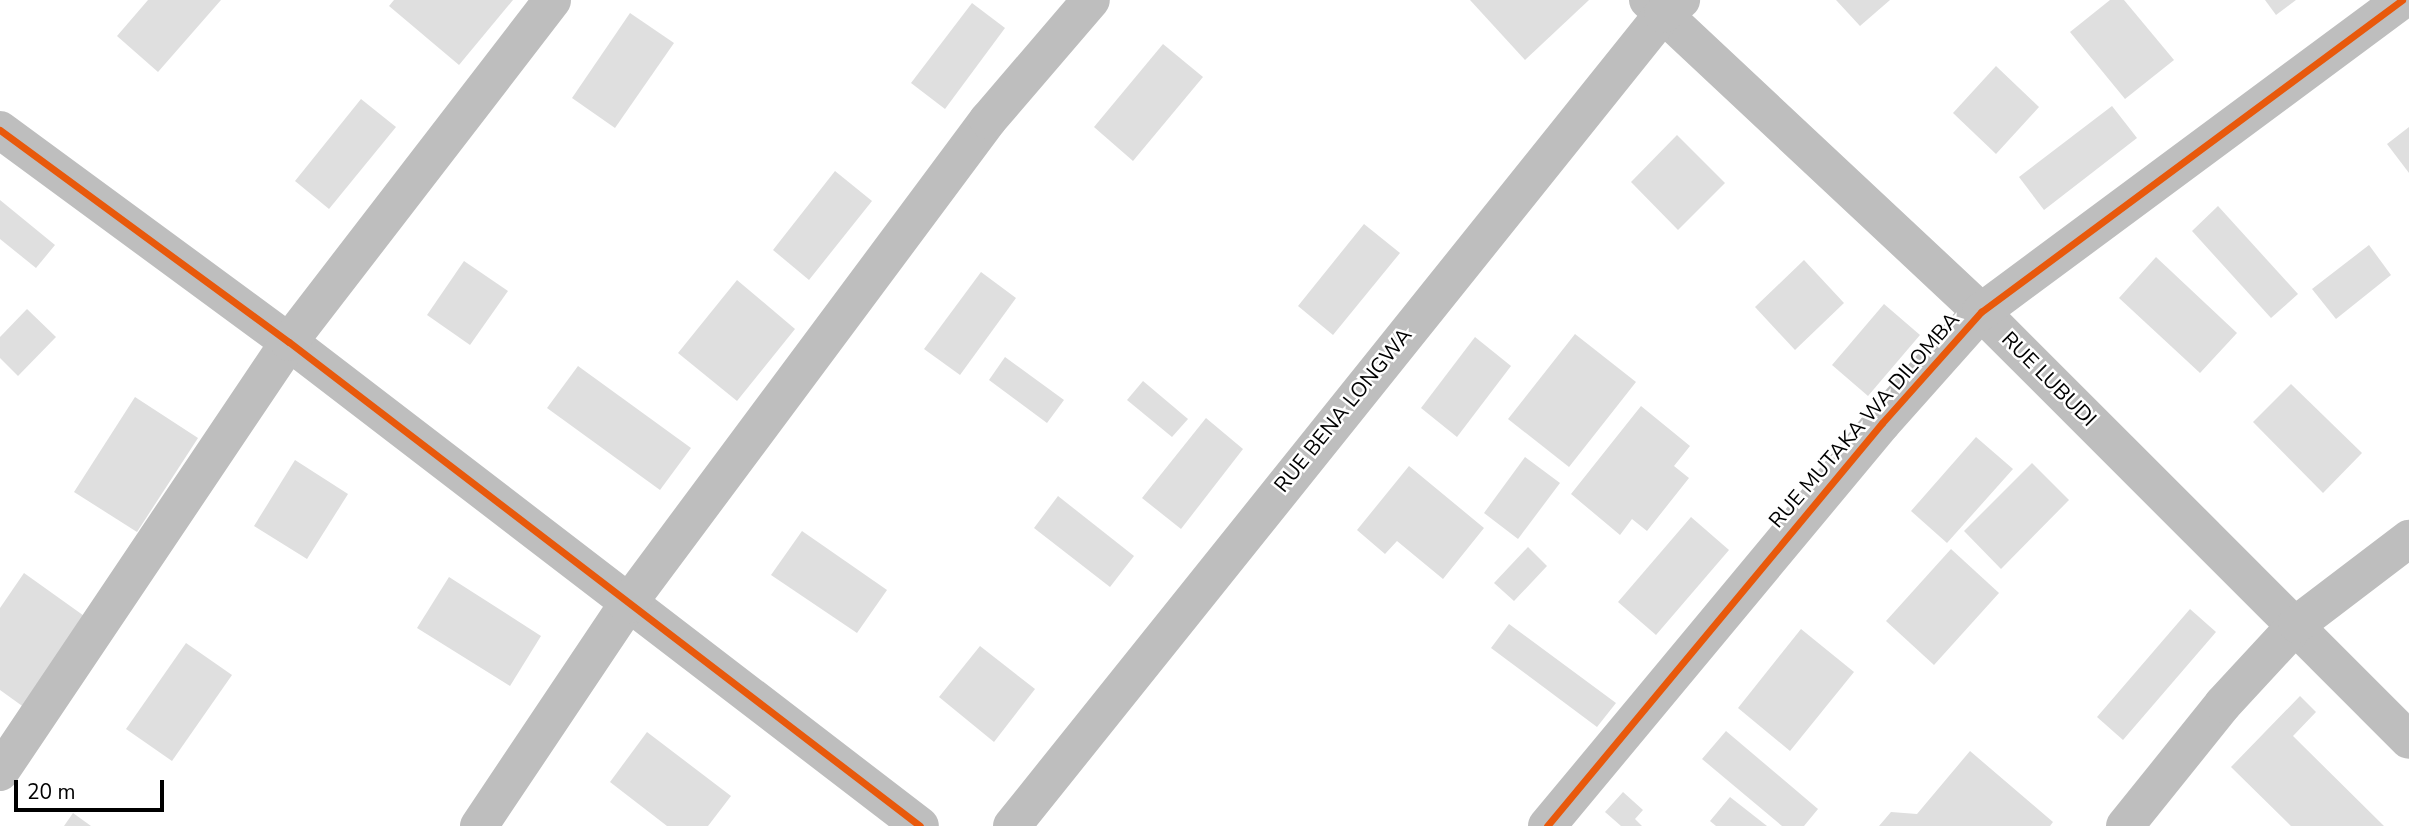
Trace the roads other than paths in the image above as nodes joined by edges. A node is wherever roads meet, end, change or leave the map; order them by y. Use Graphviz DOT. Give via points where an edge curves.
graph roads {
  1 [pos="552,0"];
  2 [pos="1091,0"];
  3 [pos="2402,0"];
  4 [pos="1664,5"];
  5 [pos="0,130"];
  6 [pos="1981,312"];
  7 [pos="289,342"];
  8 [pos="2409,539"];
  9 [pos="627,605"];
  10 [pos="2297,624"];
  11 [pos="2409,740"];
  12 [pos="0,772"];
  13 [pos="479,826"];
  14 [pos="920,826"];
  15 [pos="1012,826"];
  16 [pos="1547,826"];
  17 [pos="2125,826"];
  1 -- 7 [label="street"];
  2 -- 9 [label="street" via="988,120"];
  3 -- 6 [label="street, RUE MUTAKA WA DILOMBA"];
  4 -- 6 [label="street, RUE LUBUDI"];
  4 -- 15 [label="street, RUE BENA LONGWA"];
  5 -- 7 [label="street"];
  6 -- 10 [label="street, RUE LUBUDI"];
  6 -- 16 [label="street, RUE MUTAKA WA DILOMBA" via="1882,423"];
  7 -- 9 [label="street"];
  7 -- 12 [label="street"];
  8 -- 10 [label="street"];
  9 -- 13 [label="street"];
  9 -- 14 [label="street"];
  10 -- 11 [label="street, RUE LUBUDI"];
  10 -- 17 [label="street" via="2222,704"];
}
